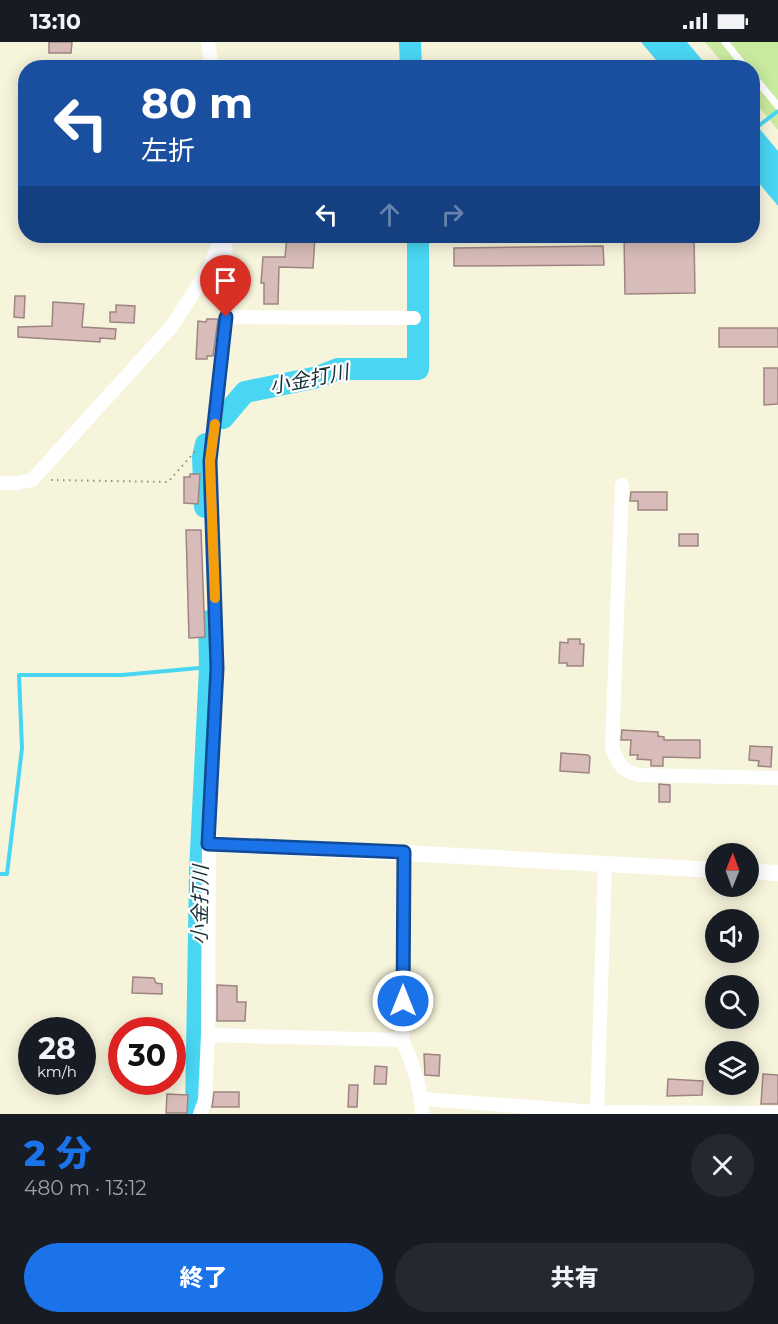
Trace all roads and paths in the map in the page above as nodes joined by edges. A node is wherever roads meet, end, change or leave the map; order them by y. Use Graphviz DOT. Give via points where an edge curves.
graph roads {
  1 [pos="208,42"];
  2 [pos="724,42"];
  3 [pos="211,60"];
  4 [pos="739,60"];
  5 [pos="760,84"];
  6 [pos="778,106"];
  7 [pos="220,243"];
  8 [pos="223,243"];
  9 [pos="226,317"];
  10 [pos="414,318"];
  11 [pos="199,448"];
  12 [pos="32,480"];
  13 [pos="0,483"];
  14 [pos="622,485"];
  15 [pos="778,778"];
  16 [pos="208,844"];
  17 [pos="404,852"];
  18 [pos="605,865"];
  19 [pos="705,870"];
  20 [pos="759,872"];
  21 [pos="778,873"];
  22 [pos="208,1035"];
  23 [pos="402,1040"];
  24 [pos="422,1099"];
  25 [pos="597,1112"];
  26 [pos="778,1113"];
  27 [pos="200,1114"];
  28 [pos="422,1114"];
  1 -- 3 [label="street"];
  2 -- 4 [label="lane"];
  5 -- 6 [label="lane"];
  7 -- 12 [label="street" via="210,267 172,326"];
  8 -- 9 [label="street"];
  9 -- 10 [label="street"];
  9 -- 16 [label="street" via="210,461 217,668"];
  11 -- 12 [label="path" via="168,482"];
  12 -- 13 [label="street"];
  14 -- 15 [label="street" via="612,748 618,765 639,775"];
  16 -- 17 [label="street"];
  16 -- 22 [label="street"];
  17 -- 18 [label="street"];
  17 -- 23 [label="street"];
  18 -- 19 [label="street"];
  18 -- 25 [label="street"];
  20 -- 21 [label="street"];
  22 -- 23 [label="street"];
  22 -- 27 [label="street" via="205,1100"];
  23 -- 24 [label="street"];
  24 -- 25 [label="street"];
  24 -- 28 [label="street"];
  25 -- 26 [label="street"];
}
